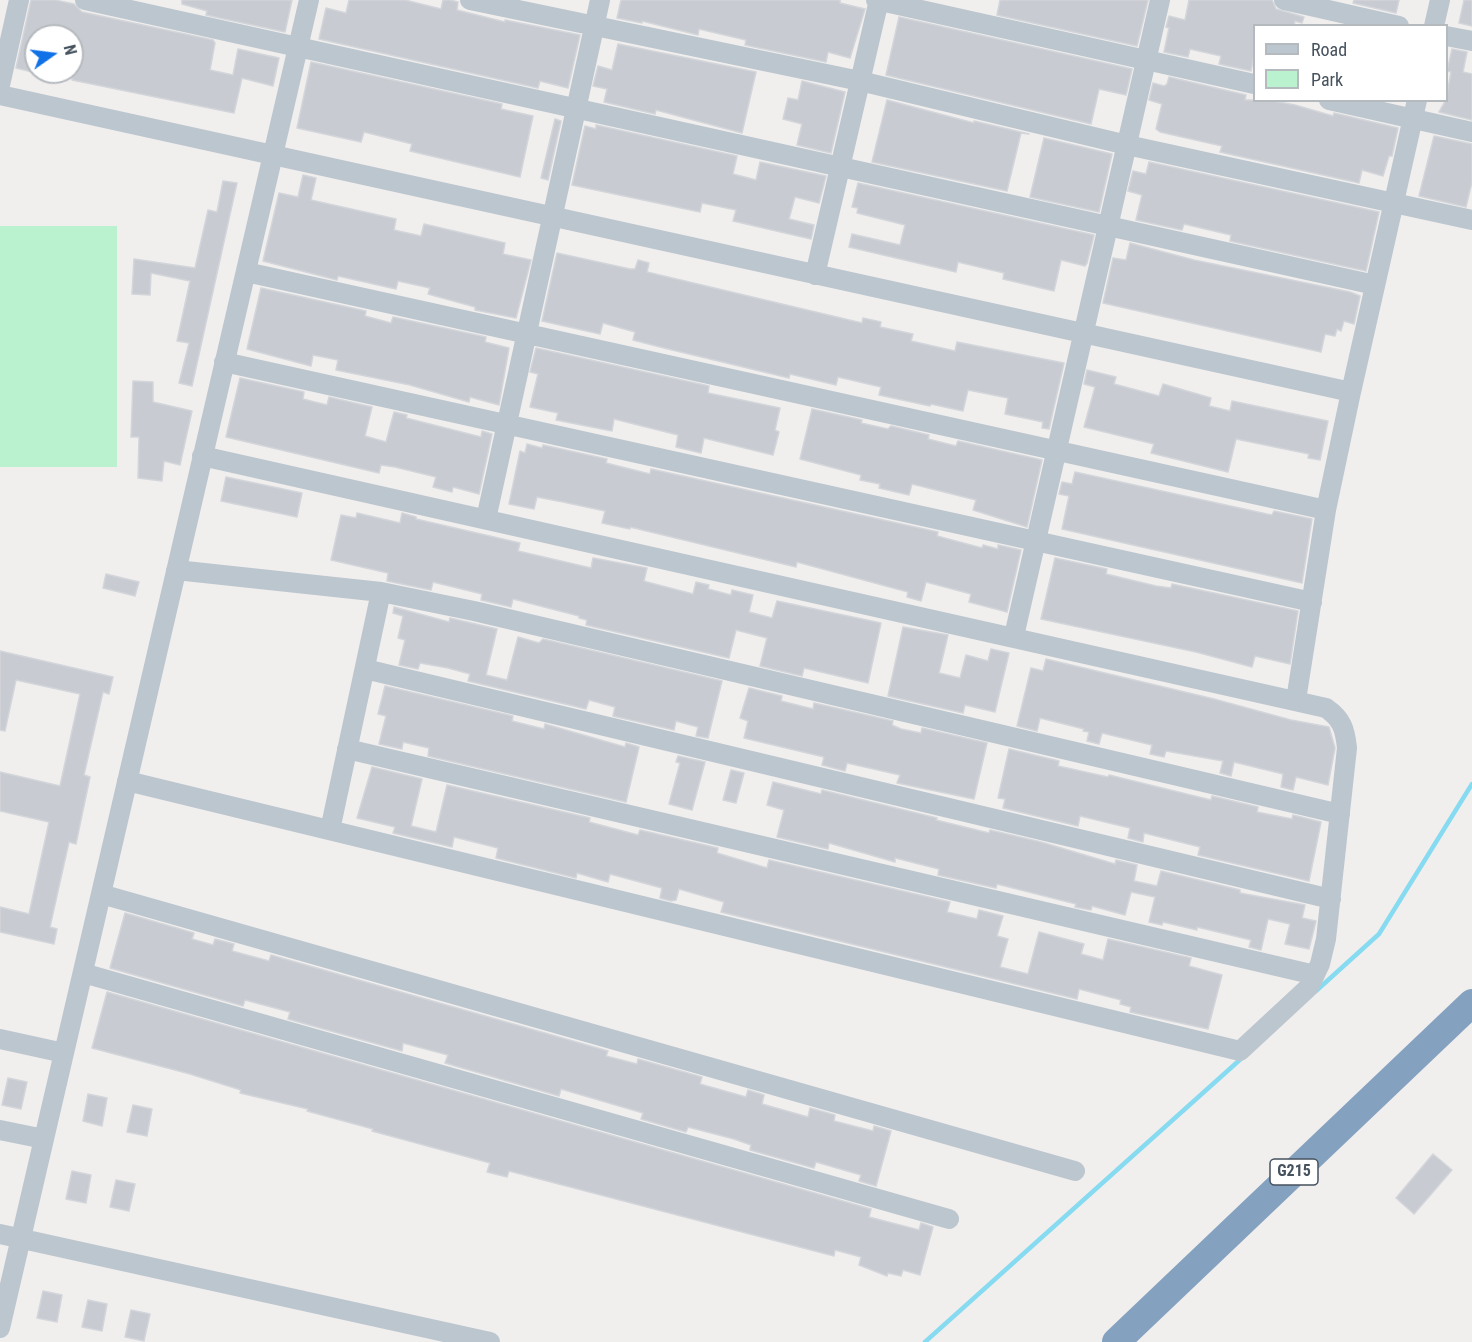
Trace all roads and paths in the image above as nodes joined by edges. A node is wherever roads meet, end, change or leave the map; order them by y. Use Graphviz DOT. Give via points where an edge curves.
graph roads {
  1 [pos="19,0"];
  2 [pos="85,0"];
  3 [pos="309,0"];
  4 [pos="470,0"];
  5 [pos="600,0"];
  6 [pos="878,0"];
  7 [pos="1160,0"];
  8 [pos="1284,0"];
  9 [pos="1440,0"];
  10 [pos="1390,24"];
  11 [pos="1434,24"];
  12 [pos="594,27"];
  13 [pos="1448,36"];
  14 [pos="1472,41"];
  15 [pos="297,49"];
  16 [pos="1146,61"];
  17 [pos="860,81"];
  18 [pos="1253,84"];
  19 [pos="0,85"];
  20 [pos="0,95"];
  21 [pos="1346,102"];
  22 [pos="576,110"];
  23 [pos="1415,110"];
  24 [pos="1472,132"];
  25 [pos="1127,145"];
  26 [pos="272,157"];
  27 [pos="840,168"];
  28 [pos="1394,203"];
  29 [pos="552,217"];
  30 [pos="1472,220"];
  31 [pos="1108,227"];
  32 [pos="246,272"];
  33 [pos="815,275"];
  34 [pos="1375,285"];
  35 [pos="526,335"];
  36 [pos="1083,335"];
  37 [pos="224,362"];
  38 [pos="1351,392"];
  39 [pos="507,422"];
  40 [pos="1056,453"];
  41 [pos="202,456"];
  42 [pos="1326,510"];
  43 [pos="486,519"];
  44 [pos="1036,542"];
  45 [pos="176,570"];
  46 [pos="381,592"];
  47 [pos="1312,602"];
  48 [pos="1014,636"];
  49 [pos="365,669"];
  50 [pos="1296,700"];
  51 [pos="347,749"];
  52 [pos="127,781"];
  53 [pos="1340,814"];
  54 [pos="330,830"];
  55 [pos="101,894"];
  56 [pos="1330,900"];
  57 [pos="82,973"];
  58 [pos="1315,975"];
  59 [pos="1472,1003"];
  60 [pos="0,1039"];
  61 [pos="64,1053"];
  62 [pos="0,1130"];
  63 [pos="44,1139"];
  64 [pos="1075,1171"];
  65 [pos="949,1219"];
  66 [pos="0,1234"];
  67 [pos="21,1238"];
  68 [pos="0,1328"];
  69 [pos="0,1340"];
  70 [pos="9,1342"];
  71 [pos="489,1342"];
  72 [pos="1116,1342"];
  1 -- 19 [label="street"];
  2 -- 15 [label="street"];
  3 -- 15 [label="street"];
  4 -- 12 [label="street"];
  5 -- 12 [label="street"];
  6 -- 16 [label="street"];
  6 -- 17 [label="street"];
  7 -- 16 [label="street"];
  8 -- 10 [label="street"];
  9 -- 11 [label="street"];
  12 -- 17 [label="street"];
  12 -- 22 [label="street"];
  13 -- 14 [label="street"];
  15 -- 22 [label="street"];
  15 -- 26 [label="street"];
  16 -- 18 [label="street"];
  16 -- 25 [label="street"];
  17 -- 25 [label="street"];
  17 -- 27 [label="street"];
  20 -- 26 [label="street"];
  21 -- 23 [label="street"];
  22 -- 27 [label="street"];
  22 -- 29 [label="street"];
  23 -- 24 [label="street"];
  23 -- 28 [label="street"];
  25 -- 28 [label="street"];
  25 -- 31 [label="street"];
  26 -- 29 [label="street"];
  26 -- 32 [label="street"];
  27 -- 31 [label="street"];
  27 -- 33 [label="street"];
  28 -- 30 [label="street"];
  28 -- 34 [label="street"];
  29 -- 33 [label="street"];
  29 -- 35 [label="street"];
  31 -- 34 [label="street"];
  31 -- 36 [label="street"];
  32 -- 35 [label="street"];
  32 -- 37 [label="street"];
  33 -- 36 [label="street"];
  34 -- 38 [label="street"];
  35 -- 39 [label="street"];
  35 -- 40 [label="street"];
  36 -- 38 [label="street"];
  36 -- 40 [label="street"];
  37 -- 39 [label="street"];
  37 -- 41 [label="street"];
  38 -- 42 [label="street"];
  39 -- 43 [label="street"];
  39 -- 44 [label="street"];
  40 -- 42 [label="street"];
  40 -- 44 [label="street"];
  41 -- 43 [label="street"];
  41 -- 45 [label="street"];
  42 -- 47 [label="street"];
  43 -- 48 [label="street"];
  44 -- 47 [label="street"];
  44 -- 48 [label="street"];
  45 -- 46 [label="street"];
  45 -- 52 [label="street"];
  46 -- 49 [label="street"];
  46 -- 53 [label="street"];
  47 -- 50 [label="street"];
  48 -- 50 [label="street"];
  49 -- 51 [label="street"];
  49 -- 56 [label="street"];
  50 -- 53 [label="street" via="1326,708 1344,728 1347,748"];
  51 -- 54 [label="street"];
  51 -- 58 [label="street"];
  52 -- 54 [label="street"];
  52 -- 55 [label="street"];
  53 -- 56 [label="street"];
  54 -- 58 [label="street" via="1240,1051 1309,987"];
  55 -- 57 [label="street"];
  55 -- 64 [label="street"];
  56 -- 58 [label="street" via="1326,939"];
  57 -- 61 [label="street"];
  57 -- 65 [label="street"];
  59 -- 72 [label="highway, G215"];
  60 -- 61 [label="street"];
  61 -- 63 [label="street"];
  62 -- 63 [label="street"];
  63 -- 67 [label="street"];
  66 -- 67 [label="street"];
  67 -- 68 [label="street"];
  67 -- 71 [label="street"];
  69 -- 70 [label="street"];
}
